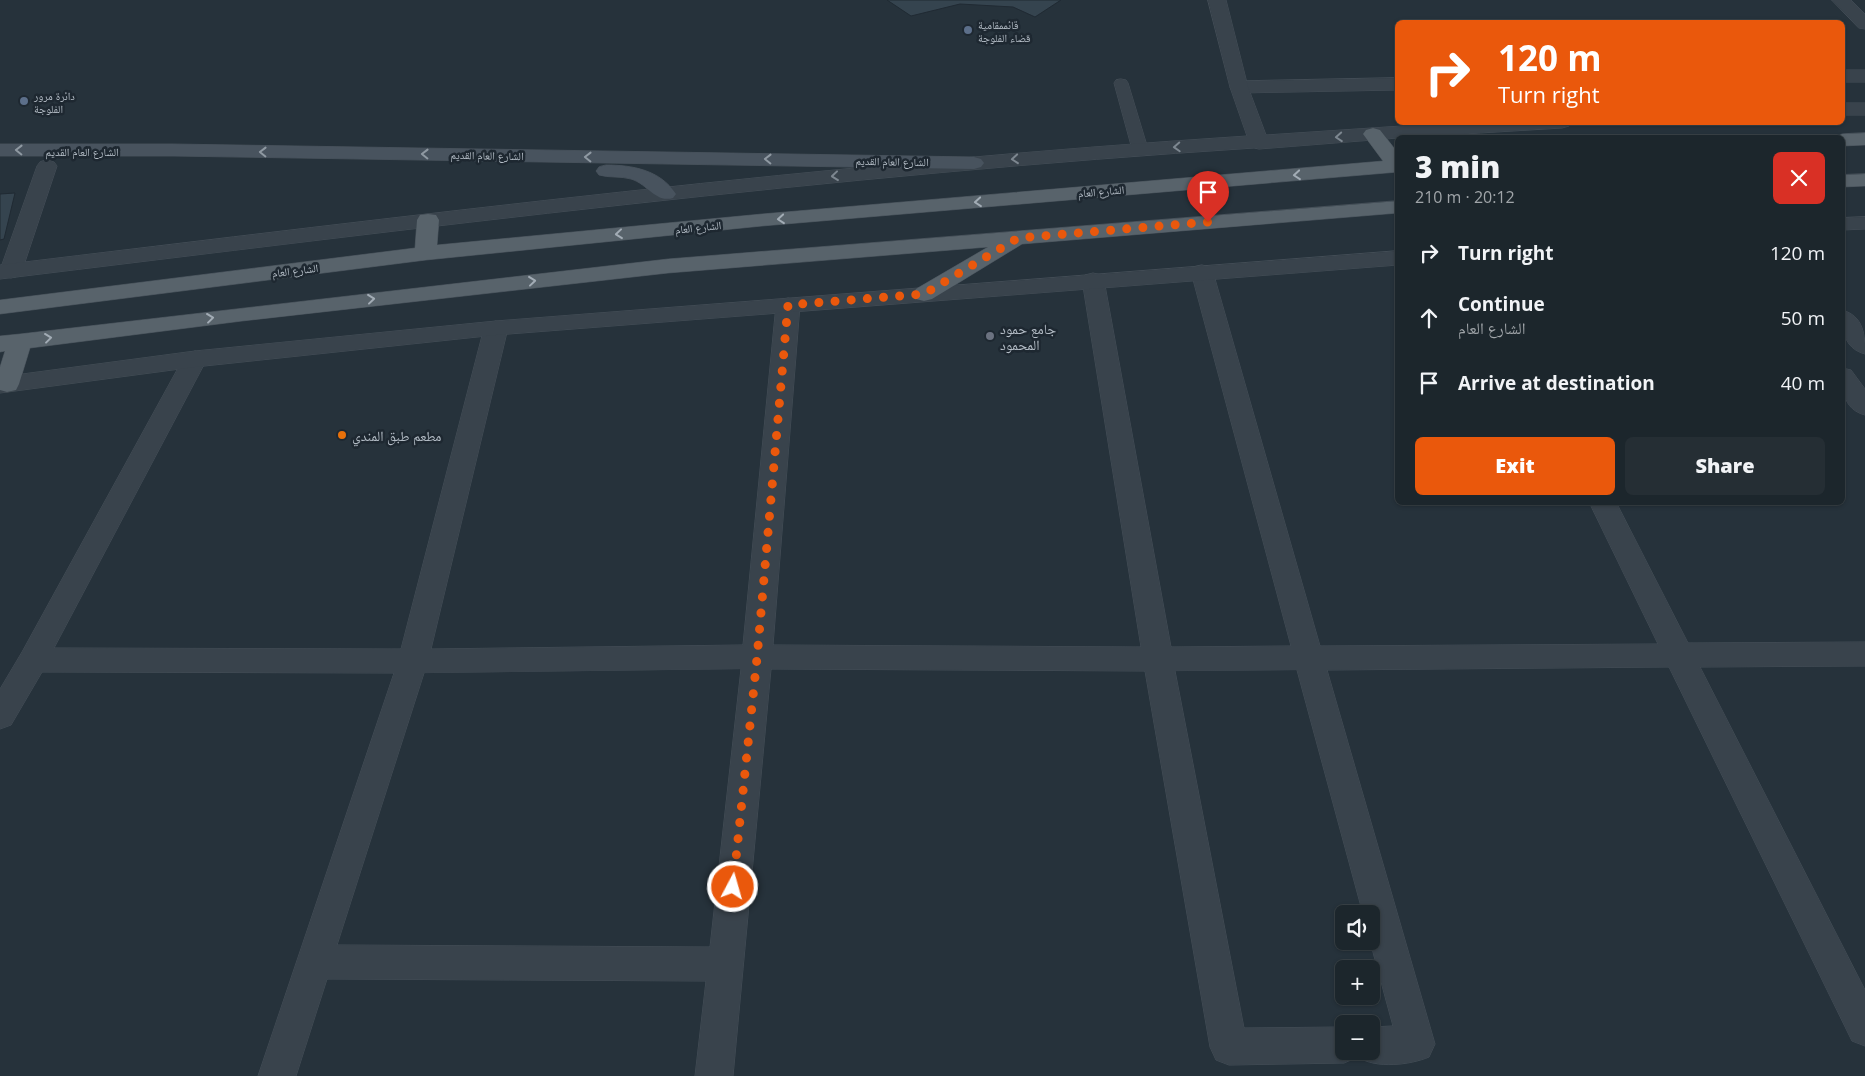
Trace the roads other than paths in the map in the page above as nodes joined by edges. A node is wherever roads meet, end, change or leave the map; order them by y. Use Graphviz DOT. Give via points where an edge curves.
graph roads {
  1 [pos="1217,0"];
  2 [pos="1841,0"];
  3 [pos="1865,24"];
  4 [pos="1845,76"];
  5 [pos="1865,76"];
  6 [pos="1120,82"];
  7 [pos="1395,84"];
  8 [pos="1239,87"];
  9 [pos="1845,109"];
  10 [pos="1865,109"];
  11 [pos="1515,125"];
  12 [pos="1373,134"];
  13 [pos="1865,139"];
  14 [pos="1845,140"];
  15 [pos="1259,143"];
  16 [pos="1140,149"];
  17 [pos="0,150"];
  18 [pos="974,163"];
  19 [pos="1395,163"];
  20 [pos="47,166"];
  21 [pos="1395,166"];
  22 [pos="0,167"];
  23 [pos="1865,180"];
  24 [pos="1845,181"];
  25 [pos="666,194"];
  26 [pos="1395,207"];
  27 [pos="428,220"];
  28 [pos="1865,223"];
  29 [pos="1845,224"];
  30 [pos="1018,238"];
  31 [pos="426,254"];
  32 [pos="1395,258"];
  33 [pos="6,272"];
  34 [pos="1202,272"];
  35 [pos="1093,280"];
  36 [pos="924,294"];
  37 [pos="788,305"];
  38 [pos="0,307"];
  39 [pos="1845,321"];
  40 [pos="496,328"];
  41 [pos="10,343"];
  42 [pos="1865,346"];
  43 [pos="195,360"];
  44 [pos="1845,380"];
  45 [pos="4,384"];
  46 [pos="1865,407"];
  47 [pos="1603,505"];
  48 [pos="1865,654"];
  49 [pos="1678,656"];
  50 [pos="757,658"];
  51 [pos="1308,658"];
  52 [pos="1158,659"];
  53 [pos="33,660"];
  54 [pos="413,661"];
  55 [pos="0,716"];
  56 [pos="316,962"];
  57 [pos="724,964"];
  58 [pos="1865,1028"];
  59 [pos="1380,1044"];
  60 [pos="1335,1045"];
  61 [pos="277,1076"];
  62 [pos="714,1076"];
  1 -- 8 [label="street"];
  2 -- 3 [label="street"];
  4 -- 5 [label="street"];
  6 -- 16 [label="lane"];
  7 -- 8 [label="street"];
  8 -- 15 [label="street"];
  9 -- 10 [label="street"];
  11 -- 12 [label="street"];
  12 -- 15 [label="street, one-way"];
  12 -- 19 [label="main road"];
  13 -- 14 [label="main road"];
  15 -- 16 [label="street, one-way"];
  16 -- 18 [label="street, one-way"];
  18 -- 17 [label="main road, الشارع العام القديم, one-way"];
  18 -- 25 [label="street, one-way"];
  20 -- 22 [label="main road, الشارع العام القديم"];
  20 -- 25 [label="main road, الشارع العام القديم" via="631,171 654,182"];
  20 -- 33 [label="street"];
  21 -- 31 [label="main road, الشارع العام, one-way" via="762,220"];
  23 -- 24 [label="main road"];
  25 -- 27 [label="street"];
  26 -- 30 [label="main road"];
  27 -- 31 [label="main road"];
  27 -- 33 [label="street"];
  28 -- 29 [label="street"];
  30 -- 36 [label="main road"];
  41 -- 30 [label="main road, one-way" via="668,266"];
  31 -- 38 [label="main road, الشارع العام"];
  32 -- 34 [label="street"];
  34 -- 35 [label="street"];
  34 -- 51 [label="street"];
  35 -- 36 [label="street"];
  35 -- 52 [label="street"];
  36 -- 37 [label="street"];
  37 -- 40 [label="street"];
  37 -- 50 [label="street"];
  39 -- 42 [label="street"];
  40 -- 43 [label="street"];
  40 -- 54 [label="street"];
  41 -- 45 [label="main road"];
  43 -- 45 [label="street"];
  43 -- 53 [label="street"];
  44 -- 46 [label="street"];
  47 -- 49 [label="street"];
  48 -- 49 [label="street"];
  49 -- 51 [label="street"];
  49 -- 58 [label="street"];
  50 -- 52 [label="street"];
  50 -- 54 [label="street"];
  50 -- 57 [label="street"];
  51 -- 52 [label="street"];
  51 -- 59 [label="street" via="1416,1044"];
  52 -- 60 [label="street" via="1228,1047"];
  53 -- 54 [label="street"];
  53 -- 55 [label="street"];
  54 -- 56 [label="street"];
  56 -- 57 [label="street"];
  56 -- 61 [label="street"];
  57 -- 62 [label="street"];
}
